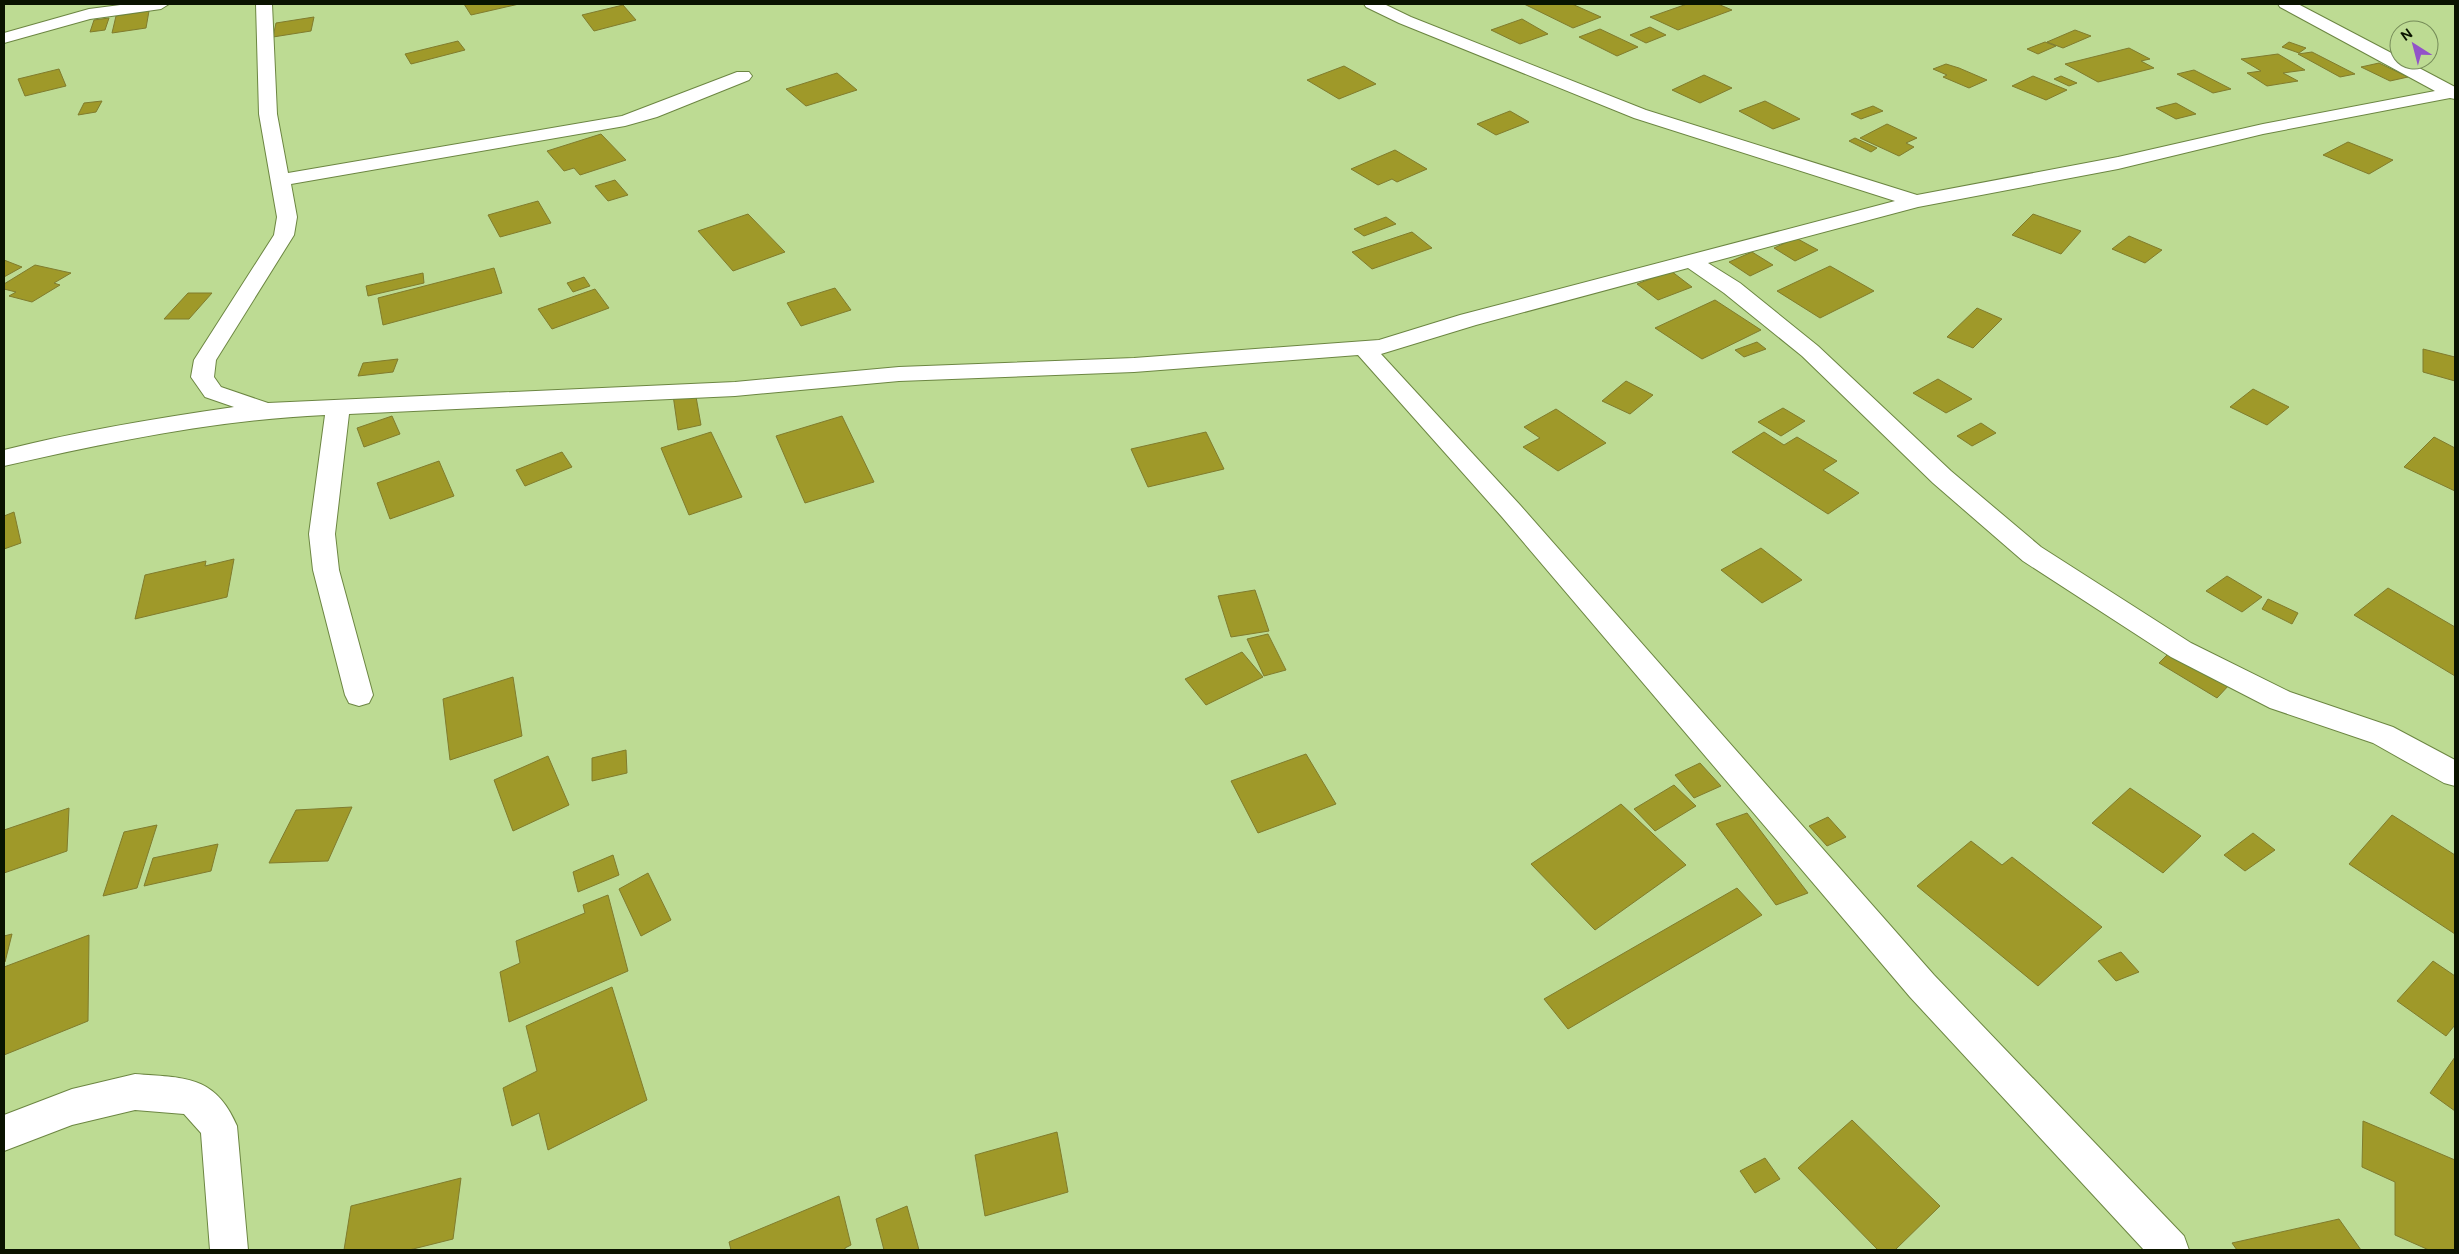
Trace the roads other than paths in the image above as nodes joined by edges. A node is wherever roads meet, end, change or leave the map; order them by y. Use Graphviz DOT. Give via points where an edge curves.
graph roads {
  1 [pos="161,4"];
  2 [pos="264,4"];
  3 [pos="1372,4"];
  4 [pos="2286,4"];
  5 [pos="4,38"];
  6 [pos="743,76"];
  7 [pos="2454,92"];
  8 [pos="280,180"];
  9 [pos="1916,201"];
  10 [pos="1693,262"];
  11 [pos="1364,349"];
  12 [pos="338,406"];
  13 [pos="267,410"];
  14 [pos="4,458"];
  15 [pos="359,695"];
  16 [pos="2455,774"];
  17 [pos="4,1132"];
  18 [pos="228,1250"];
  19 [pos="2170,1250"];
  1 -- 5 [label="street" via="89,14"];
  2 -- 8 [label="street" via="268,114"];
  3 -- 9 [label="street" via="1640,114"];
  4 -- 7 [label="street"];
  6 -- 8 [label="street" via="625,121"];
  7 -- 9 [label="street" via="2263,129 2118,163"];
  8 -- 13 [label="street" via="287,217 284,235 205,360 202,377 213,392"];
  9 -- 10 [label="street"];
  10 -- 11 [label="street"];
  10 -- 16 [label="street" via="1732,288 1810,351 1942,477 2032,554 2181,650 2280,700 2383,735"];
  11 -- 12 [label="street" via="1134,365 899,374 735,389"];
  11 -- 19 [label="street" via="1511,511 1922,986"];
  12 -- 13 [label="street"];
  12 -- 15 [label="street" via="322,534 326,570"];
  13 -- 14 [label="street" via="181,422"];
  17 -- 18 [label="street" via="72,1106 135,1092 193,1097 219,1126"];
}
